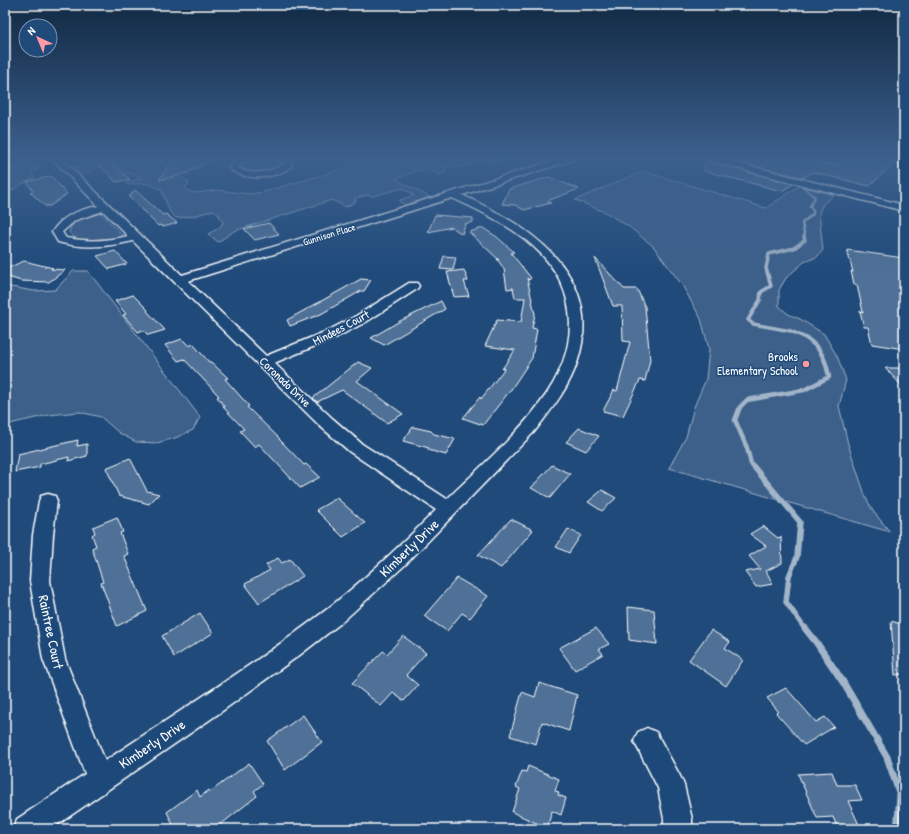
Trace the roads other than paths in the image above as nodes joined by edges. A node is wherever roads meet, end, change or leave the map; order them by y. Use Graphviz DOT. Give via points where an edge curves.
graph roads {
  1 [pos="95,197"];
  2 [pos="448,197"];
  3 [pos="458,197"];
  4 [pos="861,197"];
  5 [pos="105,207"];
  6 [pos="904,208"];
  7 [pos="135,237"];
  8 [pos="179,280"];
  9 [pos="413,286"];
  10 [pos="265,362"];
  11 [pos="48,501"];
  12 [pos="449,509"];
  13 [pos="647,741"];
  14 [pos="100,780"];
  15 [pos="27,829"];
  16 [pos="678,829"];
  1 -- 5 [label="street, Coronado Drive"];
  2 -- 8 [label="street, Gunnison Place"];
  3 -- 12 [label="street, Kimberly Drive" via="509,223 551,256 566,279 576,306 577,330 564,378 544,410"];
  4 -- 6 [label="street"];
  5 -- 7 [label="street, Coronado Drive"];
  5 -- 7 [label="street" via="66,221 57,232 62,240 78,244 102,244"];
  7 -- 8 [label="street, Coronado Drive"];
  8 -- 10 [label="street, Coronado Drive"];
  9 -- 10 [label="street, Mindees Court" via="332,334"];
  10 -- 12 [label="street, Coronado Drive" via="356,448"];
  11 -- 14 [label="street, Raintree Court" via="40,582 54,659"];
  12 -- 14 [label="street, Kimberly Drive" via="372,583 301,642"];
  13 -- 16 [label="street" via="671,785"];
  14 -- 15 [label="street, Kimberly Drive"];
}
